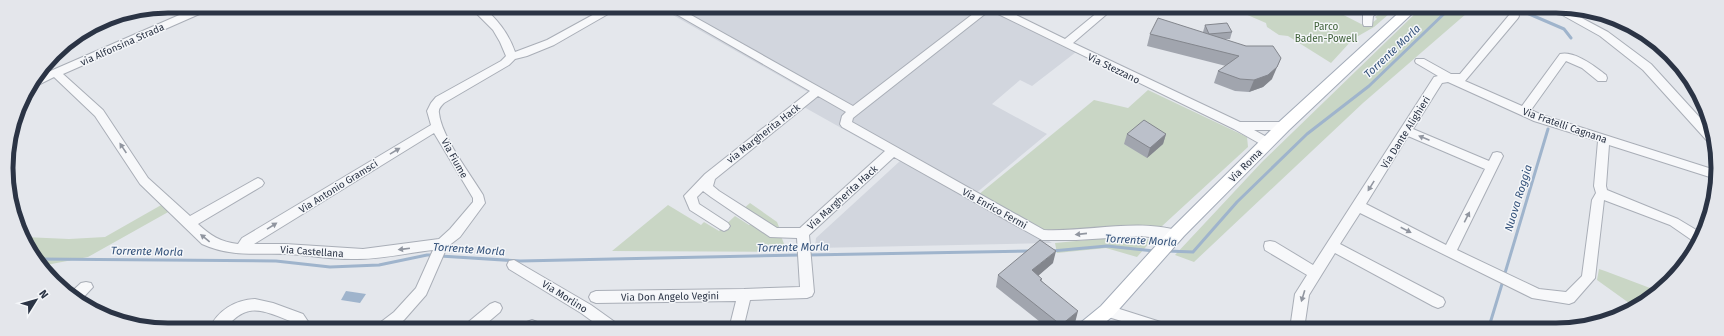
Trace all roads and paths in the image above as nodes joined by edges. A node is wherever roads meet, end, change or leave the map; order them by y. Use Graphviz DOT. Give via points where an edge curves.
graph roads {
  1 [pos="193,13"];
  2 [pos="482,13"];
  3 [pos="604,13"];
  4 [pos="680,13"];
  5 [pos="980,13"];
  6 [pos="1004,13"];
  7 [pos="1103,13"];
  8 [pos="1406,13"];
  9 [pos="1564,13"];
  10 [pos="1514,16"];
  11 [pos="1066,44"];
  12 [pos="511,56"];
  13 [pos="1420,61"];
  14 [pos="56,72"];
  15 [pos="1449,78"];
  16 [pos="1602,78"];
  17 [pos="42,79"];
  18 [pos="818,90"];
  19 [pos="854,111"];
  20 [pos="1524,112"];
  21 [pos="437,126"];
  22 [pos="1238,126"];
  23 [pos="1284,126"];
  24 [pos="1406,130"];
  25 [pos="1707,133"];
  26 [pos="1604,139"];
  27 [pos="1268,143"];
  28 [pos="893,151"];
  29 [pos="1497,156"];
  30 [pos="1492,167"];
  31 [pos="1711,173"];
  32 [pos="709,177"];
  33 [pos="258,183"];
  34 [pos="1602,193"];
  35 [pos="1358,206"];
  36 [pos="188,223"];
  37 [pos="724,226"];
  38 [pos="803,233"];
  39 [pos="1696,236"];
  40 [pos="1171,240"];
  41 [pos="441,246"];
  42 [pos="1270,246"];
  43 [pos="1332,246"];
  44 [pos="241,249"];
  45 [pos="1449,252"];
  46 [pos="803,255"];
  47 [pos="514,265"];
  48 [pos="1315,273"];
  49 [pos="86,287"];
  50 [pos="78,294"];
  51 [pos="744,295"];
  52 [pos="596,297"];
  53 [pos="1438,302"];
  54 [pos="495,308"];
  55 [pos="1107,311"];
  56 [pos="222,323"];
  57 [pos="302,323"];
  58 [pos="390,323"];
  59 [pos="478,323"];
  60 [pos="606,323"];
  61 [pos="737,323"];
  62 [pos="1092,323"];
  63 [pos="1146,323"];
  64 [pos="1300,323"];
  1 -- 14 [label="street, via Alfonsina Strada"];
  2 -- 12 [label="street" via="491,21 508,46"];
  3 -- 12 [label="street" via="544,46"];
  4 -- 18 [label="street"];
  5 -- 19 [label="street"];
  6 -- 11 [label="street, Via Stezzano"];
  7 -- 11 [label="street"];
  8 -- 23 [label="main road, Via Roma"];
  9 -- 25 [label="street" via="1604,34 1647,67"];
  10 -- 15 [label="street, Via Dante Alighieri" via="1463,78"];
  11 -- 22 [label="street, Via Stezzano"];
  12 -- 21 [label="street, Via Fiume" via="505,63 440,100 433,114"];
  13 -- 15 [label="street, Via Fratelli Cagnana"];
  14 -- 17 [label="street, via Alfonsina Strada"];
  36 -- 14 [label="street, Via Castellana, one-way" via="144,181 99,113"];
  15 -- 20 [label="street, Via Fratelli Cagnana"];
  15 -- 24 [label="street, Via Dante Alighieri" via="1438,80"];
  16 -- 20 [label="street" via="1586,65 1564,56"];
  18 -- 19 [label="street"];
  18 -- 32 [label="street, via Margherita Hack"];
  19 -- 28 [label="street, Via Enrico Fermi" via="848,116 846,124"];
  20 -- 26 [label="street, Via Fratelli Cagnana"];
  21 -- 41 [label="street, Via Fiume" via="479,198 479,204"];
  44 -- 21 [label="street, Via Antonio Gramsci, one-way" via="247,242"];
  22 -- 23 [label="street, Via Stezzano"];
  22 -- 27 [label="street, Via Stezzano"];
  23 -- 27 [label="main road, Via Roma"];
  30 -- 24 [label="street, one-way"];
  24 -- 35 [label="street, Via Dante Alighieri, one-way"];
  26 -- 31 [label="street, Via Fratelli Cagnana"];
  26 -- 34 [label="street" via="1600,186"];
  27 -- 40 [label="main road, Via Roma"];
  28 -- 38 [label="street, Via Margherita Hack"];
  40 -- 28 [label="street, Via Enrico Fermi, one-way" via="1140,230 1042,235"];
  29 -- 30 [label="street"];
  45 -- 30 [label="street, one-way"];
  32 -- 37 [label="street, via Margherita Hack" via="690,196 694,207"];
  32 -- 38 [label="street, via Margherita Hack" via="707,187 715,194 775,233"];
  33 -- 36 [label="street"];
  34 -- 39 [label="street" via="1674,222"];
  34 -- 45 [label="street" via="1598,200 1588,278 1569,298 1538,294"];
  35 -- 43 [label="street, Via Dante Alighieri"];
  35 -- 45 [label="street, one-way"];
  44 -- 36 [label="street, Via Castellana, one-way" via="215,245"];
  38 -- 46 [label="street, Via Margherita Hack"];
  40 -- 55 [label="main road, Via Roma"];
  41 -- 44 [label="street, Via Castellana, one-way" via="350,254 285,249"];
  41 -- 58 [label="street, Via Fiume" via="421,291"];
  42 -- 48 [label="street"];
  43 -- 48 [label="street, Via Dante Alighieri"];
  43 -- 53 [label="street"];
  46 -- 51 [label="street, Via Don Angelo Vegini" via="807,292"];
  47 -- 60 [label="street, Via Morlino"];
  48 -- 64 [label="street, Via Dante Alighieri, one-way" via="1302,294"];
  49 -- 50 [label="street"];
  51 -- 52 [label="street, Via Don Angelo Vegini"];
  51 -- 61 [label="street"];
  54 -- 59 [label="street"];
  55 -- 62 [label="main road, Via Roma"];
  55 -- 63 [label="street"];
  56 -- 57 [label="street" via="232,312 244,306 258,304 298,318"];
}
